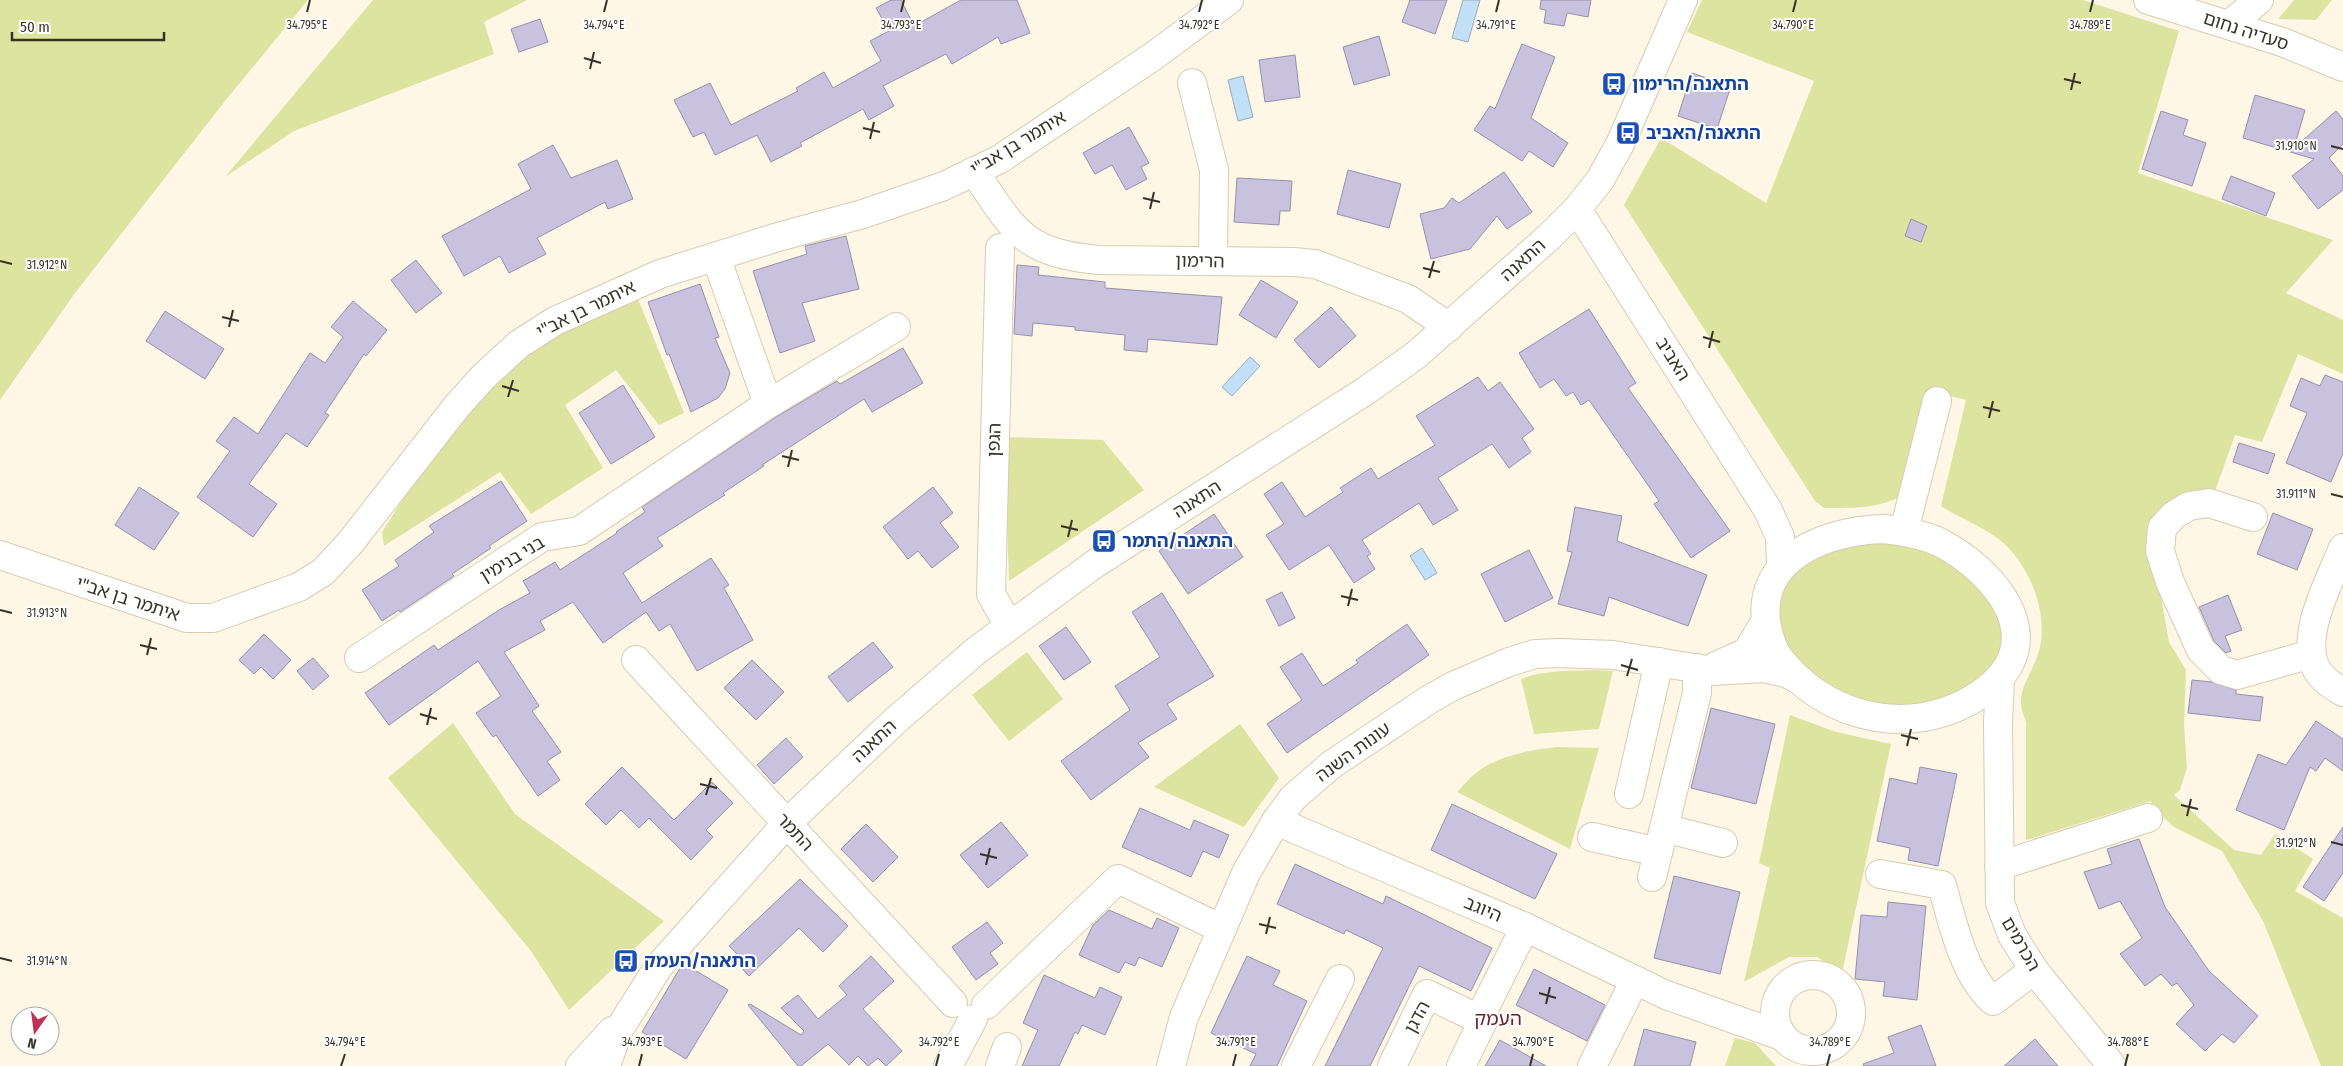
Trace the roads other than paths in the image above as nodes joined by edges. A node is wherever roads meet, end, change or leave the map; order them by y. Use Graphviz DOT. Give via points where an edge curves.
graph roads {
  1 [pos="1230,0"];
  2 [pos="1683,0"];
  3 [pos="2148,0"];
  4 [pos="2259,0"];
  5 [pos="2229,26"];
  6 [pos="2343,67"];
  7 [pos="1192,83"];
  8 [pos="974,171"];
  9 [pos="1577,208"];
  10 [pos="1000,248"];
  11 [pos="716,256"];
  12 [pos="1214,261"];
  13 [pos="896,327"];
  14 [pos="1449,327"];
  15 [pos="1937,401"];
  16 [pos="768,404"];
  17 [pos="1768,510"];
  18 [pos="2253,518"];
  19 [pos="1904,531"];
  20 [pos="1838,534"];
  21 [pos="2343,548"];
  22 [pos="0,556"];
  23 [pos="1781,565"];
  24 [pos="1766,622"];
  25 [pos="1009,626"];
  26 [pos="2311,654"];
  27 [pos="359,658"];
  28 [pos="636,660"];
  29 [pos="1659,662"];
  30 [pos="1697,668"];
  31 [pos="2000,679"];
  32 [pos="1800,680"];
  33 [pos="2343,692"];
  34 [pos="1941,712"];
  35 [pos="1999,768"];
  36 [pos="1629,794"];
  37 [pos="2148,818"];
  38 [pos="1276,821"];
  39 [pos="787,823"];
  40 [pos="1592,837"];
  41 [pos="1723,843"];
  42 [pos="1658,853"];
  43 [pos="1999,866"];
  44 [pos="1880,874"];
  45 [pos="1525,927"];
  46 [pos="1222,929"];
  47 [pos="2034,970"];
  48 [pos="1340,979"];
  49 [pos="1635,980"];
  50 [pos="1789,984"];
  51 [pos="1688,1003"];
  52 [pos="971,1009"];
  53 [pos="626,1015"];
  54 [pos="1483,1021"];
  55 [pos="1843,1037"];
  56 [pos="1794,1049"];
  57 [pos="580,1066"];
  58 [pos="606,1066"];
  59 [pos="948,1066"];
  60 [pos="1171,1066"];
  61 [pos="1296,1066"];
  62 [pos="1392,1066"];
  63 [pos="1461,1066"];
  64 [pos="1592,1066"];
  65 [pos="1839,1066"];
  66 [pos="2112,1066"];
  1 -- 8 [label="street, איתמר בן אב\"י" via="1000,159"];
  2 -- 9 [label="street, התאנה" via="1620,144 1600,180"];
  3 -- 5 [label="street, סעדיה נחום"];
  4 -- 5 [label="street"];
  5 -- 6 [label="street, סעדיה נחום" via="2282,42"];
  7 -- 12 [label="street" via="1214,170"];
  8 -- 11 [label="street, איתמר בן אב\"י" via="944,186 863,214"];
  8 -- 12 [label="street, הרימון" via="1018,233 1043,249 1068,257 1099,260"];
  9 -- 14 [label="street, התאנה"];
  9 -- 17 [label="street, האביב"];
  10 -- 25 [label="street, הגפן" via="991,594"];
  11 -- 16 [label="street"];
  11 -- 22 [label="street, איתמר בן אב\"י" via="660,274 605,297 555,321 519,344 457,406 323,572 299,587 213,618 187,618"];
  12 -- 14 [label="street, הרימון" via="1315,264 1408,299"];
  13 -- 16 [label="street, בני בנימין"];
  14 -- 25 [label="street, התאנה" via="1367,390 1096,564"];
  15 -- 19 [label="street"];
  16 -- 27 [label="street, בני בנימין" via="578,531 542,536"];
  17 -- 20 [label="street, האביב" via="1781,522 1796,529"];
  17 -- 23 [label="street, האביב" via="1780,537"];
  18 -- 26 [label="street" via="2209,503 2189,506 2174,515 2162,528 2160,551 2170,582 2200,650 2221,670 2237,675"];
  19 -- 20 [label="street" via="1861,530"];
  19 -- 31 [label="street" via="1940,542 1961,554 1993,584 2008,607 2016,624 2015,651"];
  20 -- 23 [label="street" via="1799,551"];
  21 -- 26 [label="street" via="2312,632"];
  23 -- 24 [label="street" via="1770,585"];
  24 -- 30 [label="street, עונות השנה" via="1747,652 1716,666"];
  24 -- 32 [label="street" via="1773,648"];
  25 -- 39 [label="street, התאנה" via="896,720"];
  26 -- 33 [label="street" via="2324,679"];
  28 -- 39 [label="street, התמר"];
  29 -- 30 [label="street, עונות השנה"];
  29 -- 36 [label="street"];
  29 -- 38 [label="street, עונות השנה" via="1613,655 1535,654 1481,673 1430,699 1331,765 1293,798"];
  30 -- 32 [label="street, עונות השנה" via="1730,671 1763,668"];
  30 -- 42 [label="street" via="1697,693"];
  31 -- 34 [label="street" via="1978,696"];
  31 -- 35 [label="street, הכרמים"];
  32 -- 34 [label="street" via="1831,702 1867,715 1910,718"];
  34 -- 35 [label="street, הכרמים" via="1979,720 1994,742"];
  35 -- 43 [label="street, הכרמים"];
  37 -- 43 [label="street"];
  38 -- 45 [label="street, היוגב"];
  38 -- 46 [label="street, עונות השנה" via="1246,873"];
  39 -- 52 [label="street, התמר"];
  39 -- 53 [label="street, התאנה" via="659,966"];
  40 -- 42 [label="street"];
  41 -- 42 [label="street"];
  43 -- 47 [label="street, הכרמים" via="2000,903 2004,918"];
  44 -- 47 [label="street" via="1942,885 1952,922 1985,1006"];
  45 -- 49 [label="street, היוגב"];
  45 -- 54 [label="street" via="1484,1009"];
  46 -- 52 [label="street" via="1118,880"];
  46 -- 60 [label="street, עונות השנה" via="1184,1017"];
  47 -- 66 [label="street, הכרמים"];
  48 -- 61 [label="street"];
  49 -- 51 [label="street, היוגב"];
  49 -- 64 [label="street"];
  50 -- 51 [label="street, היוגב" via="1756,1005 1738,1007"];
  50 -- 55 [label="street" via="1806,976 1821,976 1843,990 1850,1002 1851,1016"];
  50 -- 56 [label="street" via="1778,998 1774,1011 1776,1024"];
  51 -- 56 [label="street, היוגב"];
  52 -- 59 [label="street"];
  53 -- 57 [label="street, התאנה"];
  53 -- 58 [label="street, התאנה"];
  54 -- 62 [label="street, הדגן" via="1427,994"];
  54 -- 63 [label="street"];
  55 -- 56 [label="street" via="1830,1048 1817,1052"];
  55 -- 65 [label="street"];
}
